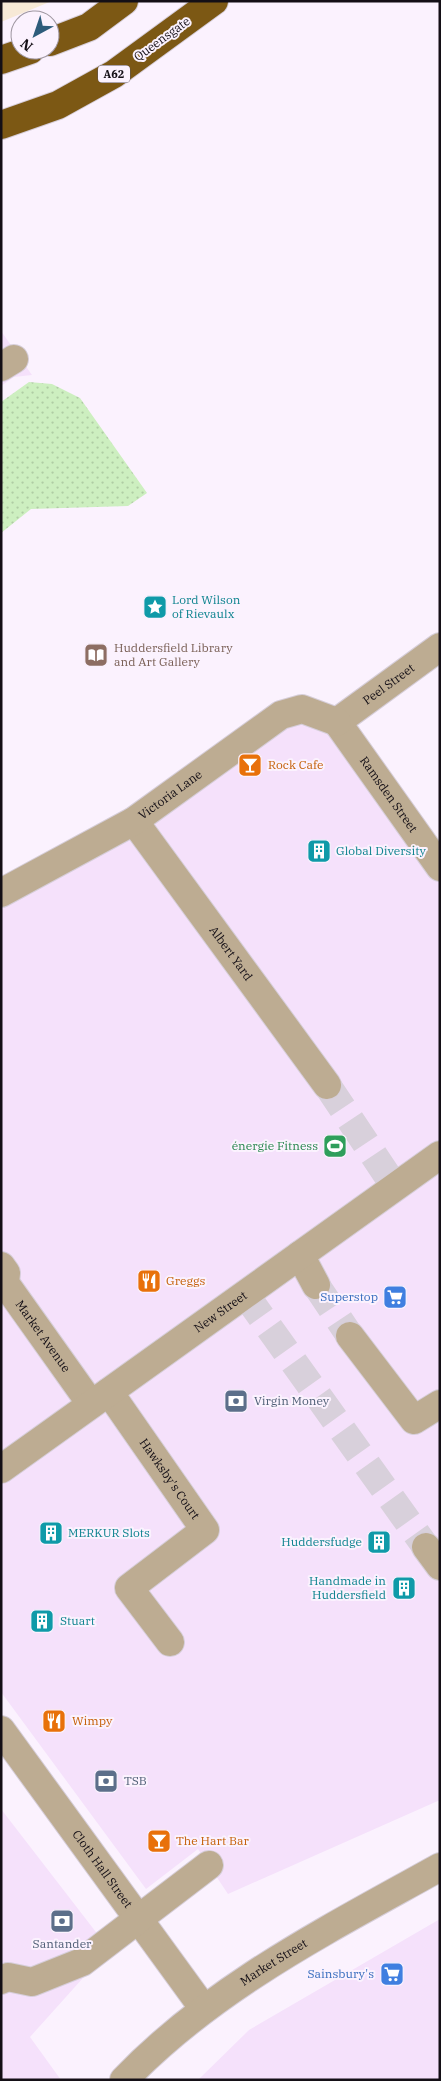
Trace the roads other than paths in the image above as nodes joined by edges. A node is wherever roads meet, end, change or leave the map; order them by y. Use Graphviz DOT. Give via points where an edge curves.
graph roads {
  1 [pos="124,1"];
  2 [pos="214,1"];
  3 [pos="60,38"];
  4 [pos="1,125"];
  5 [pos="440,648"];
  6 [pos="337,722"];
  7 [pos="134,821"];
  8 [pos="440,867"];
  9 [pos="1,893"];
  10 [pos="327,1085"];
  11 [pos="440,1155"];
  12 [pos="300,1255"];
  13 [pos="1,1266"];
  14 [pos="316,1285"];
  15 [pos="350,1336"];
  16 [pos="100,1398"];
  17 [pos="440,1404"];
  18 [pos="1,1469"];
  19 [pos="170,1642"];
  20 [pos="1,1730"];
  21 [pos="209,1865"];
  22 [pos="440,1867"];
  23 [pos="139,1920"];
  24 [pos="1,1980"];
  25 [pos="204,2010"];
  26 [pos="124,2080"];
  1 -- 3 [label="highway" via="89,27"];
  2 -- 4 [label="highway, Queensgate / A62" via="114,74 58,105"];
  5 -- 6 [label="street, Peel Street"];
  6 -- 7 [label="street, Victoria Lane" via="302,709 281,716"];
  6 -- 8 [label="street, Ramsden Street"];
  7 -- 9 [label="street, Victoria Lane"];
  7 -- 10 [label="street, Albert Yard"];
  11 -- 12 [label="street, New Street"];
  12 -- 14 [label="street"];
  12 -- 16 [label="street, New Street"];
  13 -- 16 [label="street, Market Avenue" via="6,1273 5,1283"];
  15 -- 17 [label="street" via="414,1420"];
  16 -- 18 [label="street, New Street"];
  16 -- 19 [label="street, Hawksby's Court" via="205,1530 129,1588"];
  20 -- 23 [label="street, Cloth Hall Street"];
  21 -- 23 [label="street"];
  22 -- 25 [label="street, Market Street" via="320,1934 234,1987"];
  23 -- 24 [label="street" via="82,1962 32,1982 8,1977"];
  23 -- 25 [label="street, Cloth Hall Street"];
  25 -- 26 [label="street, Market Street" via="148,2054"];
}
